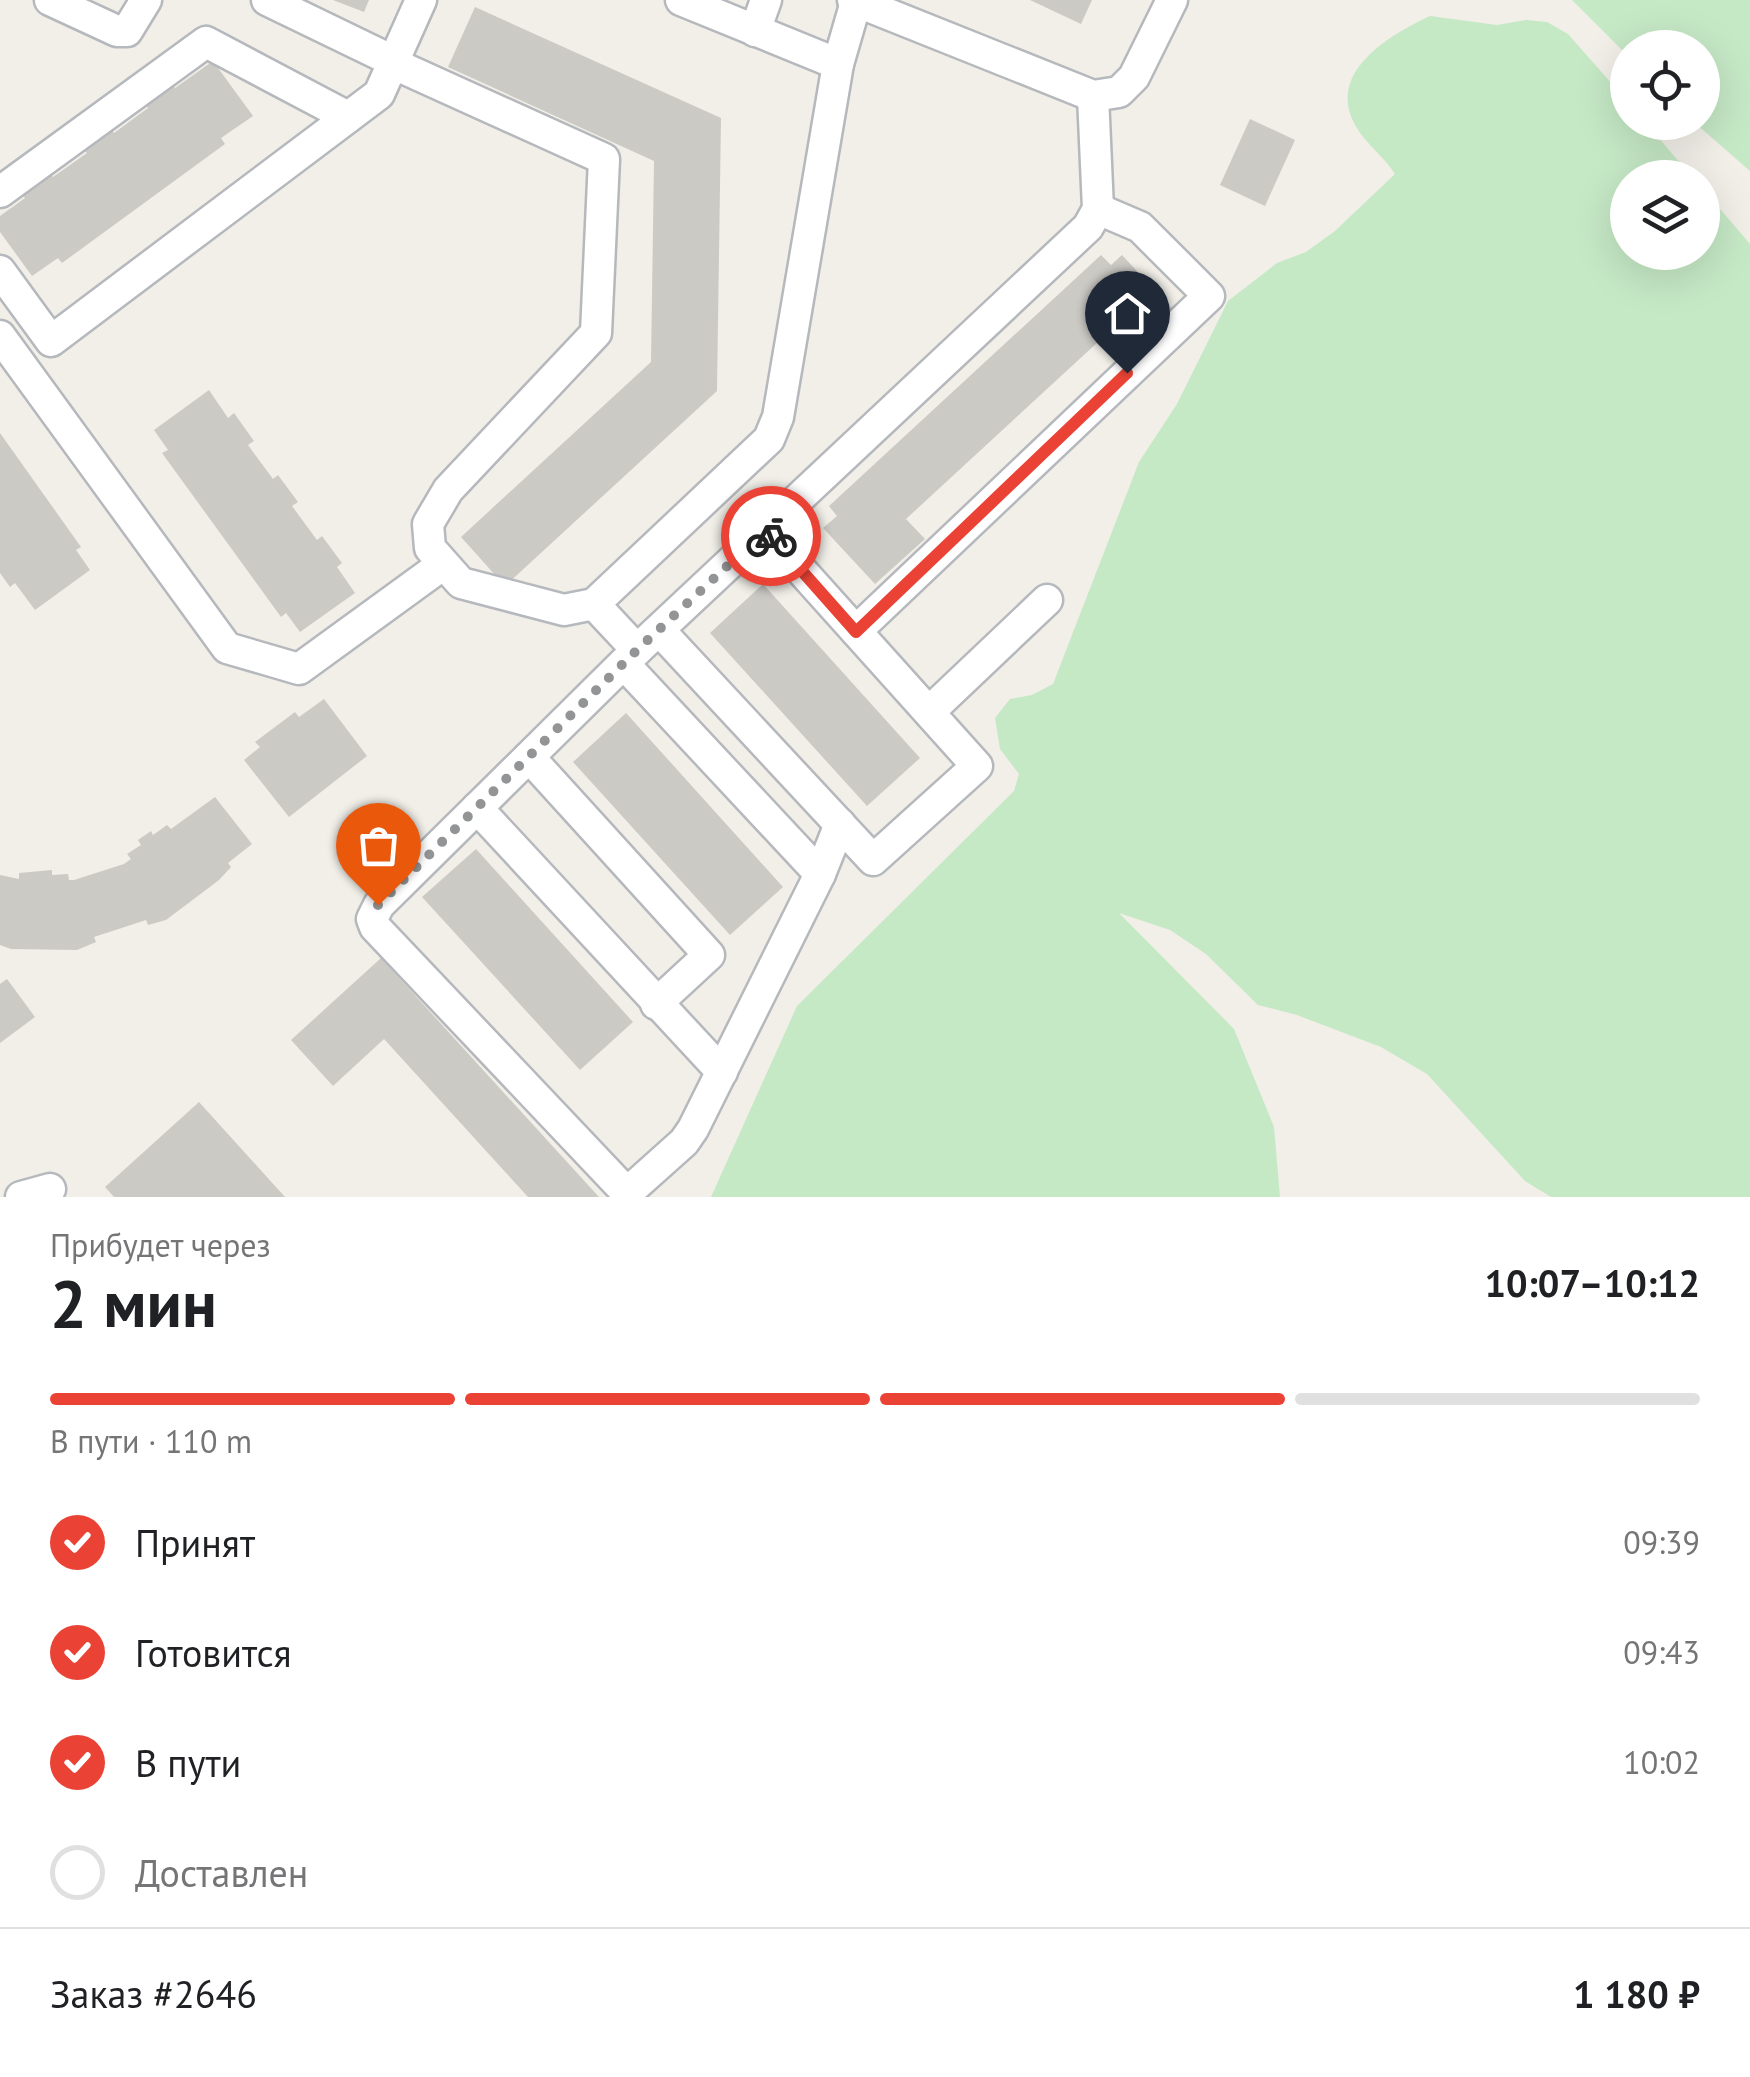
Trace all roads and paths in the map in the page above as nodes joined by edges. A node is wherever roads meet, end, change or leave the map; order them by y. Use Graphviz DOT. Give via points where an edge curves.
graph roads {
  1 [pos="50,0"];
  2 [pos="146,0"];
  3 [pos="267,0"];
  4 [pos="421,0"];
  5 [pos="681,0"];
  6 [pos="766,0"];
  7 [pos="1172,0"];
  8 [pos="855,1"];
  9 [pos="755,30"];
  10 [pos="392,62"];
  11 [pos="838,64"];
  12 [pos="1106,94"];
  13 [pos="348,117"];
  14 [pos="0,192"];
  15 [pos="1098,209"];
  16 [pos="0,272"];
  17 [pos="0,336"];
  18 [pos="766,530"];
  19 [pos="442,566"];
  20 [pos="1048,600"];
  21 [pos="594,604"];
  22 [pos="856,632"];
  23 [pos="640,648"];
  24 [pos="929,712"];
  25 [pos="529,757"];
  26 [pos="477,808"];
  27 [pos="840,824"];
  28 [pos="820,874"];
  29 [pos="656,1004"];
  30 [pos="722,1072"];
  1 -- 2 [label="street" via="128,31"];
  3 -- 10 [label="street"];
  4 -- 10 [label="street"];
  5 -- 9 [label="street"];
  6 -- 9 [label="street"];
  7 -- 12 [label="street" via="1147,56"];
  8 -- 11 [label="street"];
  8 -- 12 [label="street"];
  9 -- 11 [label="street"];
  10 -- 13 [label="street" via="379,94"];
  10 -- 19 [label="street" via="604,159 596,333 448,490 428,524 430,548"];
  11 -- 21 [label="street" via="769,439"];
  12 -- 15 [label="street"];
  13 -- 14 [label="street" via="206,42"];
  13 -- 16 [label="street" via="52,341"];
  15 -- 18 [label="street" via="1088,227"];
  15 -- 22 [label="street" via="1140,227 1208,296"];
  17 -- 19 [label="street" via="227,648 299,669"];
  18 -- 22 [label="street"];
  18 -- 23 [label="street"];
  19 -- 21 [label="street" via="461,583 564,610"];
  20 -- 24 [label="street"];
  21 -- 23 [label="street"];
  22 -- 24 [label="street"];
  23 -- 25 [label="street"];
  23 -- 27 [label="street"];
  23 -- 28 [label="street"];
  24 -- 27 [label="street" via="977,766 874,860"];
  25 -- 26 [label="street"];
  25 -- 29 [label="street" via="708,955"];
  26 -- 29 [label="street"];
  26 -- 30 [label="street" via="378,905 375,927 627,1193 684,1142"];
  27 -- 28 [label="street"];
  28 -- 30 [label="street"];
  29 -- 30 [label="street"];
}
